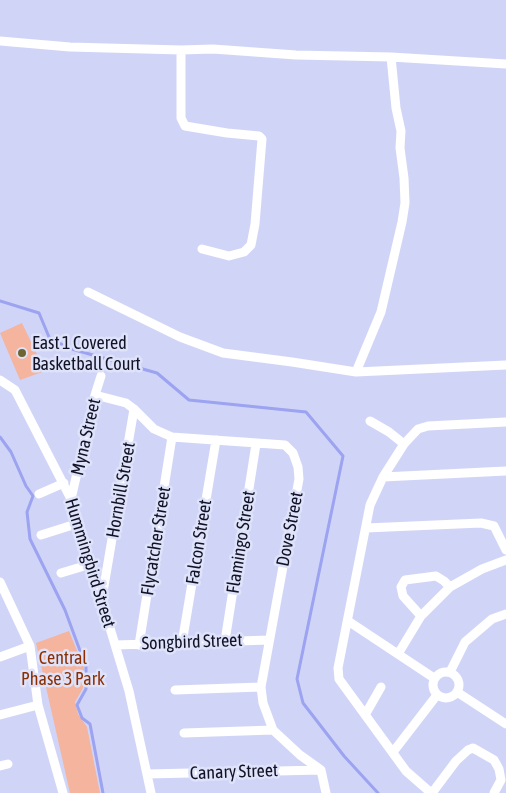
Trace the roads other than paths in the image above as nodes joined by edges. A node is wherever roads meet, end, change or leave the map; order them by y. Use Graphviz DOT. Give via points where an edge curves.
graph roads {
  1 [pos="0,41"];
  2 [pos="181,50"];
  3 [pos="391,57"];
  4 [pos="506,64"];
  5 [pos="202,249"];
  6 [pos="88,292"];
  7 [pos="506,366"];
  8 [pos="356,372"];
  9 [pos="102,376"];
  10 [pos="0,380"];
  11 [pos="95,395"];
  12 [pos="134,409"];
  13 [pos="370,421"];
  14 [pos="506,422"];
  15 [pos="172,437"];
  16 [pos="216,440"];
  17 [pos="256,444"];
  18 [pos="404,444"];
  19 [pos="506,471"];
  20 [pos="383,477"];
  21 [pos="64,483"];
  22 [pos="39,494"];
  23 [pos="71,499"];
  24 [pos="78,523"];
  25 [pos="366,528"];
  26 [pos="41,535"];
  27 [pos="506,550"];
  28 [pos="506,560"];
  29 [pos="91,564"];
  30 [pos="61,573"];
  31 [pos="0,582"];
  32 [pos="450,587"];
  33 [pos="102,602"];
  34 [pos="506,614"];
  35 [pos="421,616"];
  36 [pos="348,621"];
  37 [pos="269,640"];
  38 [pos="225,641"];
  39 [pos="182,643"];
  40 [pos="116,645"];
  41 [pos="140,645"];
  42 [pos="30,646"];
  43 [pos="398,654"];
  44 [pos="0,657"];
  45 [pos="450,672"];
  46 [pos="434,678"];
  47 [pos="261,686"];
  48 [pos="381,686"];
  49 [pos="175,690"];
  50 [pos="457,692"];
  51 [pos="437,694"];
  52 [pos="38,705"];
  53 [pos="0,715"];
  54 [pos="365,715"];
  55 [pos="506,724"];
  56 [pos="273,730"];
  57 [pos="184,733"];
  58 [pos="393,752"];
  59 [pos="321,770"];
  60 [pos="147,774"];
  61 [pos="63,793"];
  62 [pos="151,793"];
  63 [pos="326,793"];
  64 [pos="431,793"];
  65 [pos="494,793"];
  1 -- 2 [label="street"];
  2 -- 3 [label="street"];
  2 -- 5 [label="street" via="182,118 185,126 262,139 253,242 244,252 234,255 223,256"];
  3 -- 4 [label="street"];
  3 -- 8 [label="street" via="401,131 405,203 381,312"];
  6 -- 8 [label="street" via="180,337 223,353"];
  7 -- 8 [label="street"];
  9 -- 11 [label="street, Myna Street"];
  10 -- 21 [label="street, Hummingbird Street" via="15,390"];
  11 -- 12 [label="street, Dove Street" via="126,403"];
  11 -- 23 [label="street, Myna Street"];
  12 -- 15 [label="street, Dove Street" via="154,429"];
  12 -- 33 [label="street, Hornbill Street"];
  13 -- 18 [label="street"];
  14 -- 18 [label="street" via="428,426 418,429"];
  15 -- 16 [label="street, Dove Street"];
  15 -- 41 [label="street, Flycatcher Street"];
  16 -- 17 [label="street, Dove Street"];
  16 -- 39 [label="street, Falcon Street"];
  17 -- 37 [label="street, Dove Street" via="285,445 293,453 299,479"];
  17 -- 38 [label="street, Flamingo Street"];
  18 -- 20 [label="street"];
  19 -- 20 [label="street"];
  20 -- 25 [label="street" via="370,505"];
  21 -- 22 [label="street"];
  21 -- 23 [label="street, Hummingbird Street"];
  23 -- 24 [label="street, Hummingbird Street"];
  24 -- 26 [label="street"];
  24 -- 29 [label="street, Hummingbird Street"];
  25 -- 27 [label="street" via="480,523 494,526"];
  25 -- 36 [label="street"];
  28 -- 32 [label="street"];
  29 -- 30 [label="street"];
  29 -- 33 [label="street, Hummingbird Street"];
  31 -- 42 [label="street"];
  32 -- 35 [label="street"];
  32 -- 35 [label="street" via="436,576 405,580 401,587 403,596"];
  33 -- 40 [label="street, Hummingbird Street"];
  34 -- 45 [label="street" via="492,619 465,642"];
  35 -- 43 [label="street"];
  36 -- 43 [label="street"];
  36 -- 54 [label="street" via="338,668 339,679"];
  37 -- 38 [label="street, Songbird Street"];
  37 -- 47 [label="street, Dove Street"];
  38 -- 39 [label="street, Songbird Street"];
  39 -- 41 [label="street, Songbird Street"];
  40 -- 41 [label="street, Songbird Street"];
  40 -- 60 [label="street, Hummingbird Street" via="130,691"];
  42 -- 44 [label="street"];
  42 -- 52 [label="street"];
  43 -- 46 [label="street"];
  45 -- 46 [label="street" via="441,672"];
  45 -- 50 [label="street" via="457,678"];
  46 -- 51 [label="street" via="432,686"];
  47 -- 49 [label="street"];
  47 -- 56 [label="street, Dove Street" via="263,703"];
  48 -- 54 [label="street"];
  50 -- 51 [label="street" via="450,697"];
  50 -- 55 [label="street"];
  51 -- 58 [label="street"];
  52 -- 53 [label="street"];
  52 -- 61 [label="street"];
  54 -- 58 [label="street"];
  56 -- 57 [label="street"];
  56 -- 59 [label="street, Dove Street"];
  58 -- 64 [label="street" via="406,771"];
  59 -- 60 [label="street, Canary Street"];
  59 -- 63 [label="street"];
  60 -- 62 [label="street, Hummingbird Street"];
  64 -- 65 [label="street" via="456,761 473,748 494,760 499,769 501,780"];
}
